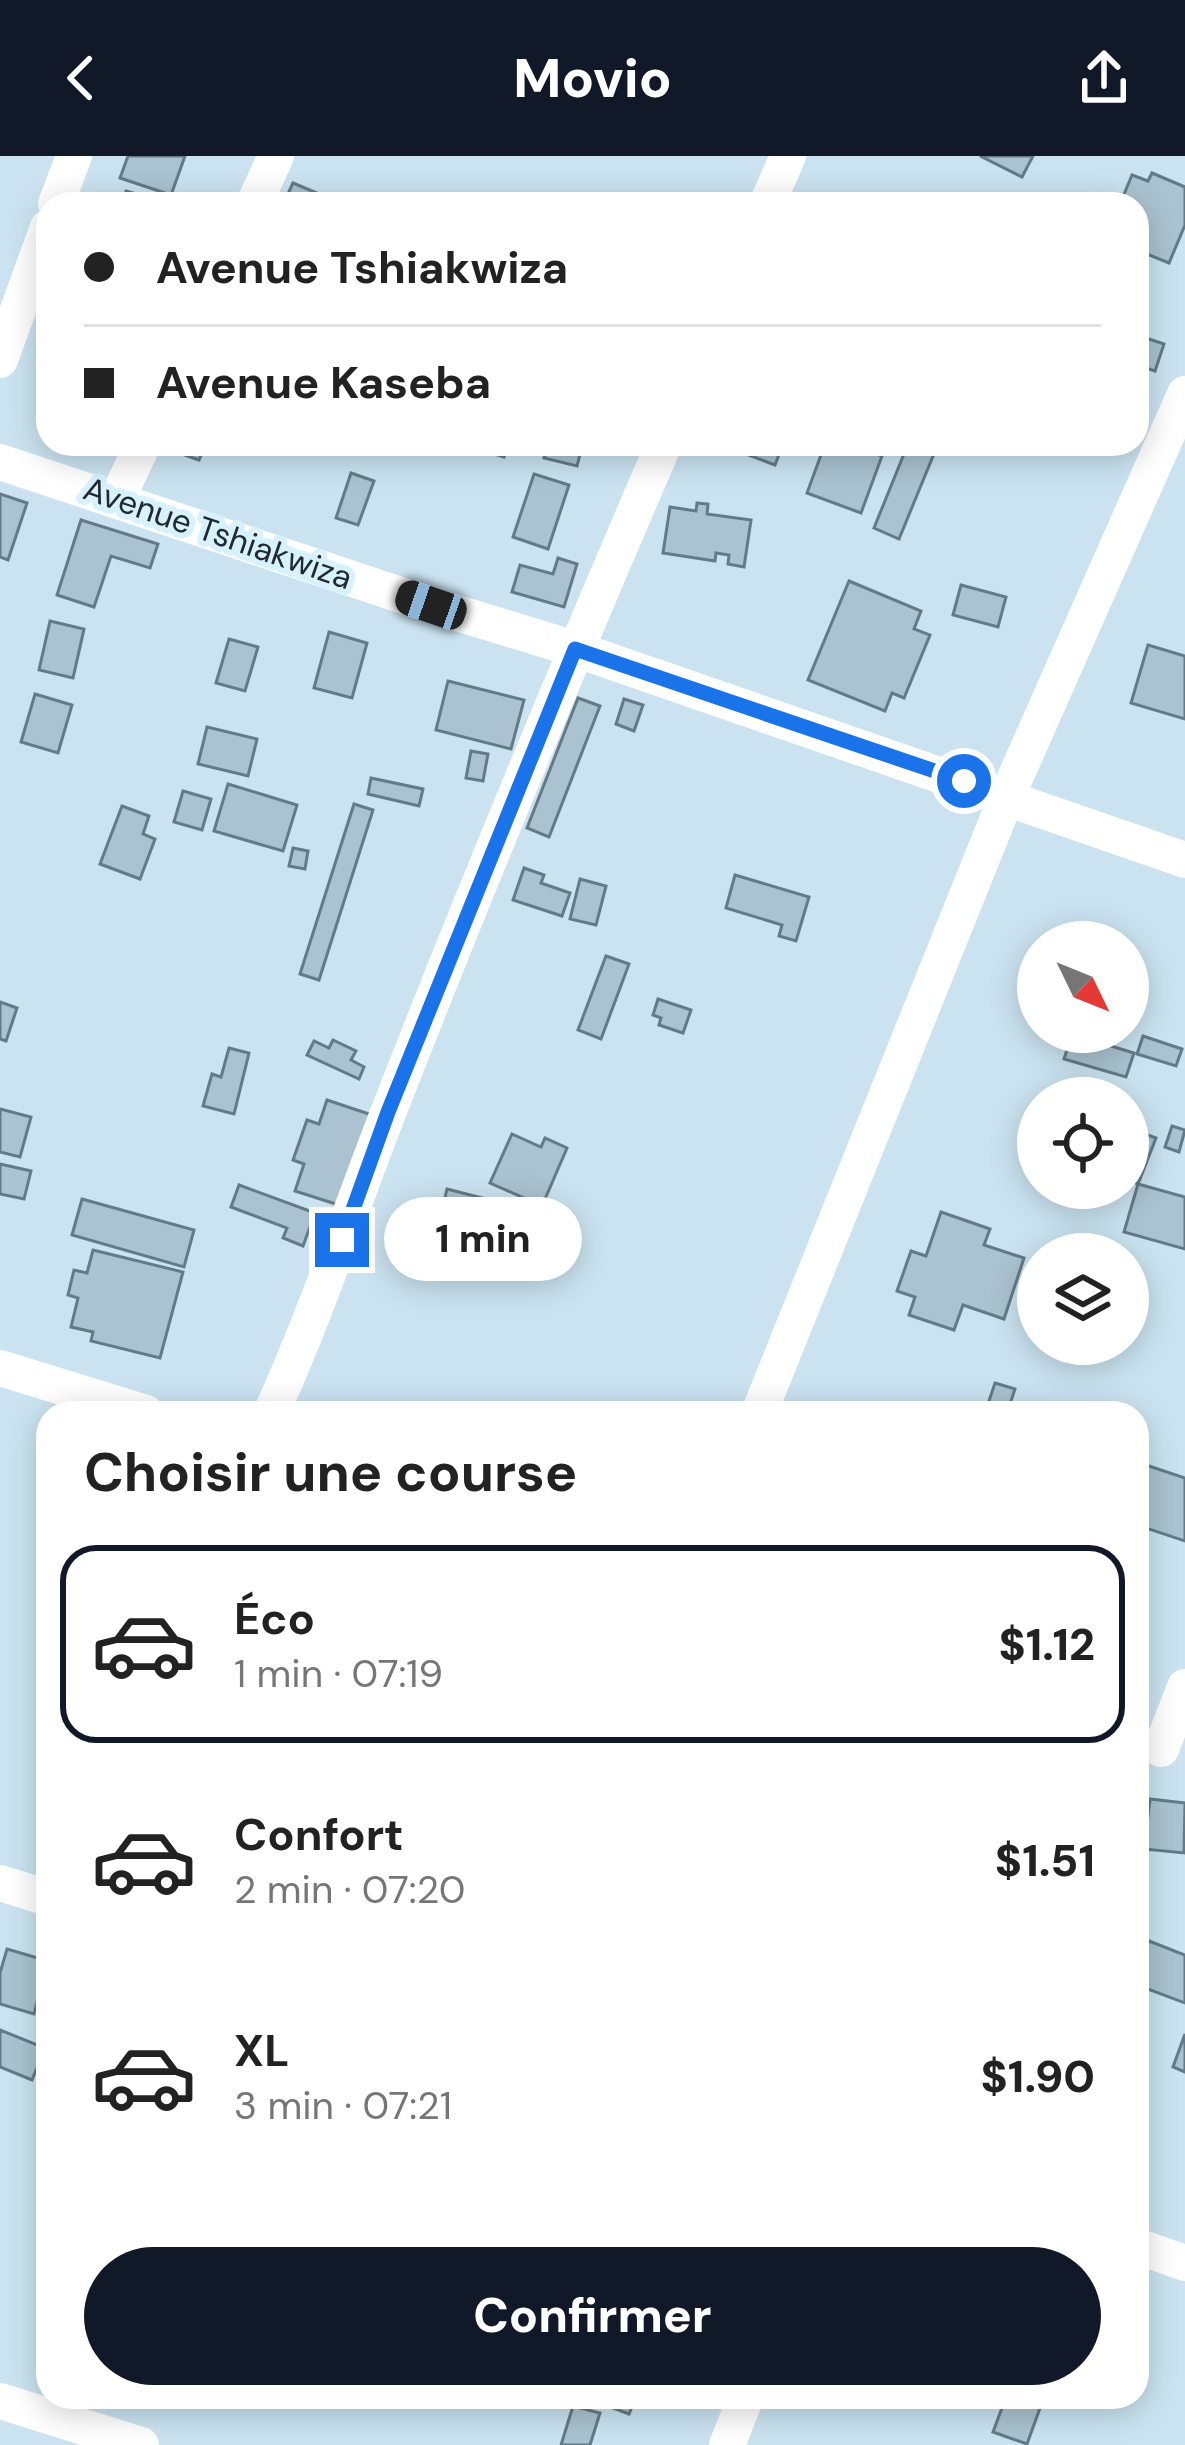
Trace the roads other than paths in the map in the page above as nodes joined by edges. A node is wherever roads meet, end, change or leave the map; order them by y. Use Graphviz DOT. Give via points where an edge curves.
graph roads {
  1 [pos="74,156"];
  2 [pos="276,156"];
  3 [pos="788,156"];
  4 [pos="60,192"];
  5 [pos="260,192"];
  6 [pos="772,192"];
  7 [pos="36,260"];
  8 [pos="0,360"];
  9 [pos="1185,394"];
  10 [pos="137,456"];
  11 [pos="659,456"];
  12 [pos="0,462"];
  13 [pos="117,499"];
  14 [pos="575,649"];
  15 [pos="1007,796"];
  16 [pos="1185,860"];
  17 [pos="0,1368"];
  18 [pos="107,1401"];
  19 [pos="277,1401"];
  20 [pos="764,1401"];
  21 [pos="1185,1687"];
  22 [pos="1161,1749"];
  23 [pos="0,1883"];
  24 [pos="36,1894"];
  25 [pos="1149,2250"];
  26 [pos="1185,2263"];
  27 [pos="0,2401"];
  28 [pos="742,2409"];
  29 [pos="120,2442"];
  30 [pos="728,2445"];
  1 -- 4 [label="street"];
  2 -- 5 [label="street"];
  3 -- 6 [label="street"];
  7 -- 8 [label="street"];
  9 -- 15 [label="street"];
  10 -- 13 [label="street"];
  11 -- 14 [label="street"];
  12 -- 13 [label="street, Avenue Tshiakwiza"];
  13 -- 14 [label="street, Avenue Tshiakwiza"];
  14 -- 15 [label="street, Avenue Tshiakwiza"];
  14 -- 19 [label="street"];
  15 -- 16 [label="street, Avenue Tshiakwiza"];
  15 -- 20 [label="street"];
  17 -- 18 [label="street"];
  21 -- 22 [label="street"];
  23 -- 24 [label="street"];
  25 -- 26 [label="street"];
  27 -- 29 [label="street"];
  28 -- 30 [label="street"];
}
